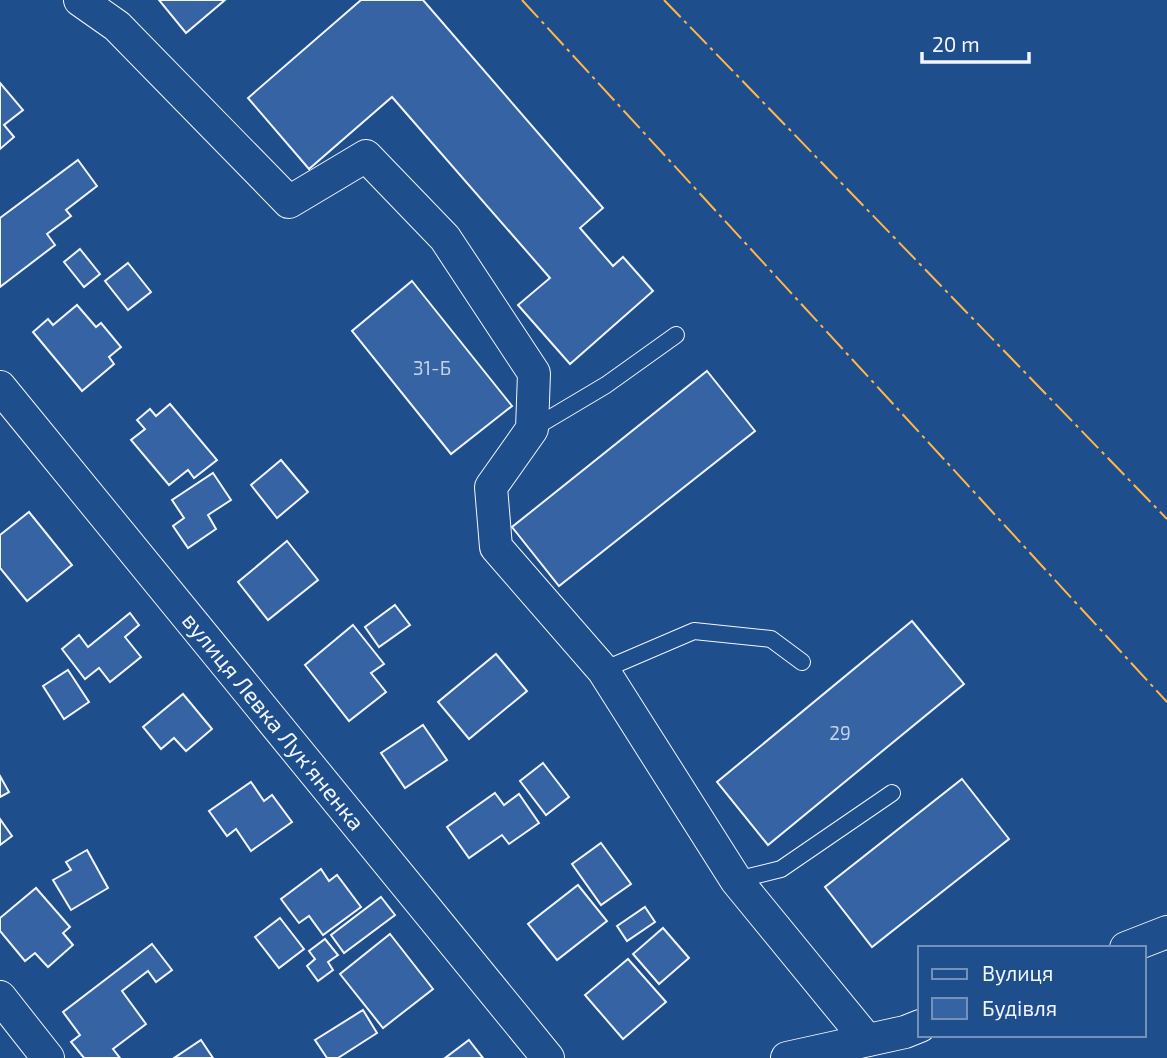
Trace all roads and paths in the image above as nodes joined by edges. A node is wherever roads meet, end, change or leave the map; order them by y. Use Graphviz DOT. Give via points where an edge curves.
graph roads {
  1 [pos="80,0"];
  2 [pos="116,13"];
  3 [pos="676,335"];
  4 [pos="0,387"];
  5 [pos="532,429"];
  6 [pos="802,662"];
  7 [pos="603,670"];
  8 [pos="892,793"];
  9 [pos="736,880"];
  10 [pos="1167,932"];
  11 [pos="1131,946"];
  12 [pos="0,997"];
  13 [pos="918,1027"];
  14 [pos="867,1040"];
  15 [pos="48,1058"];
  16 [pos="548,1058"];
  17 [pos="787,1058"];
  1 -- 2 [label="street"];
  2 -- 5 [label="street" via="289,202 366,156 445,238 534,373"];
  3 -- 5 [label="lane" via="606,385"];
  4 -- 16 [label="street, вулиця Левка Лук'яненка"];
  5 -- 7 [label="street" via="491,487 496,547"];
  6 -- 7 [label="lane" via="771,639 694,631"];
  7 -- 9 [label="street"];
  8 -- 9 [label="lane" via="781,869"];
  9 -- 14 [label="street"];
  10 -- 11 [label="street"];
  12 -- 15 [label="street"];
  13 -- 14 [label="street"];
  14 -- 17 [label="street"];
}
